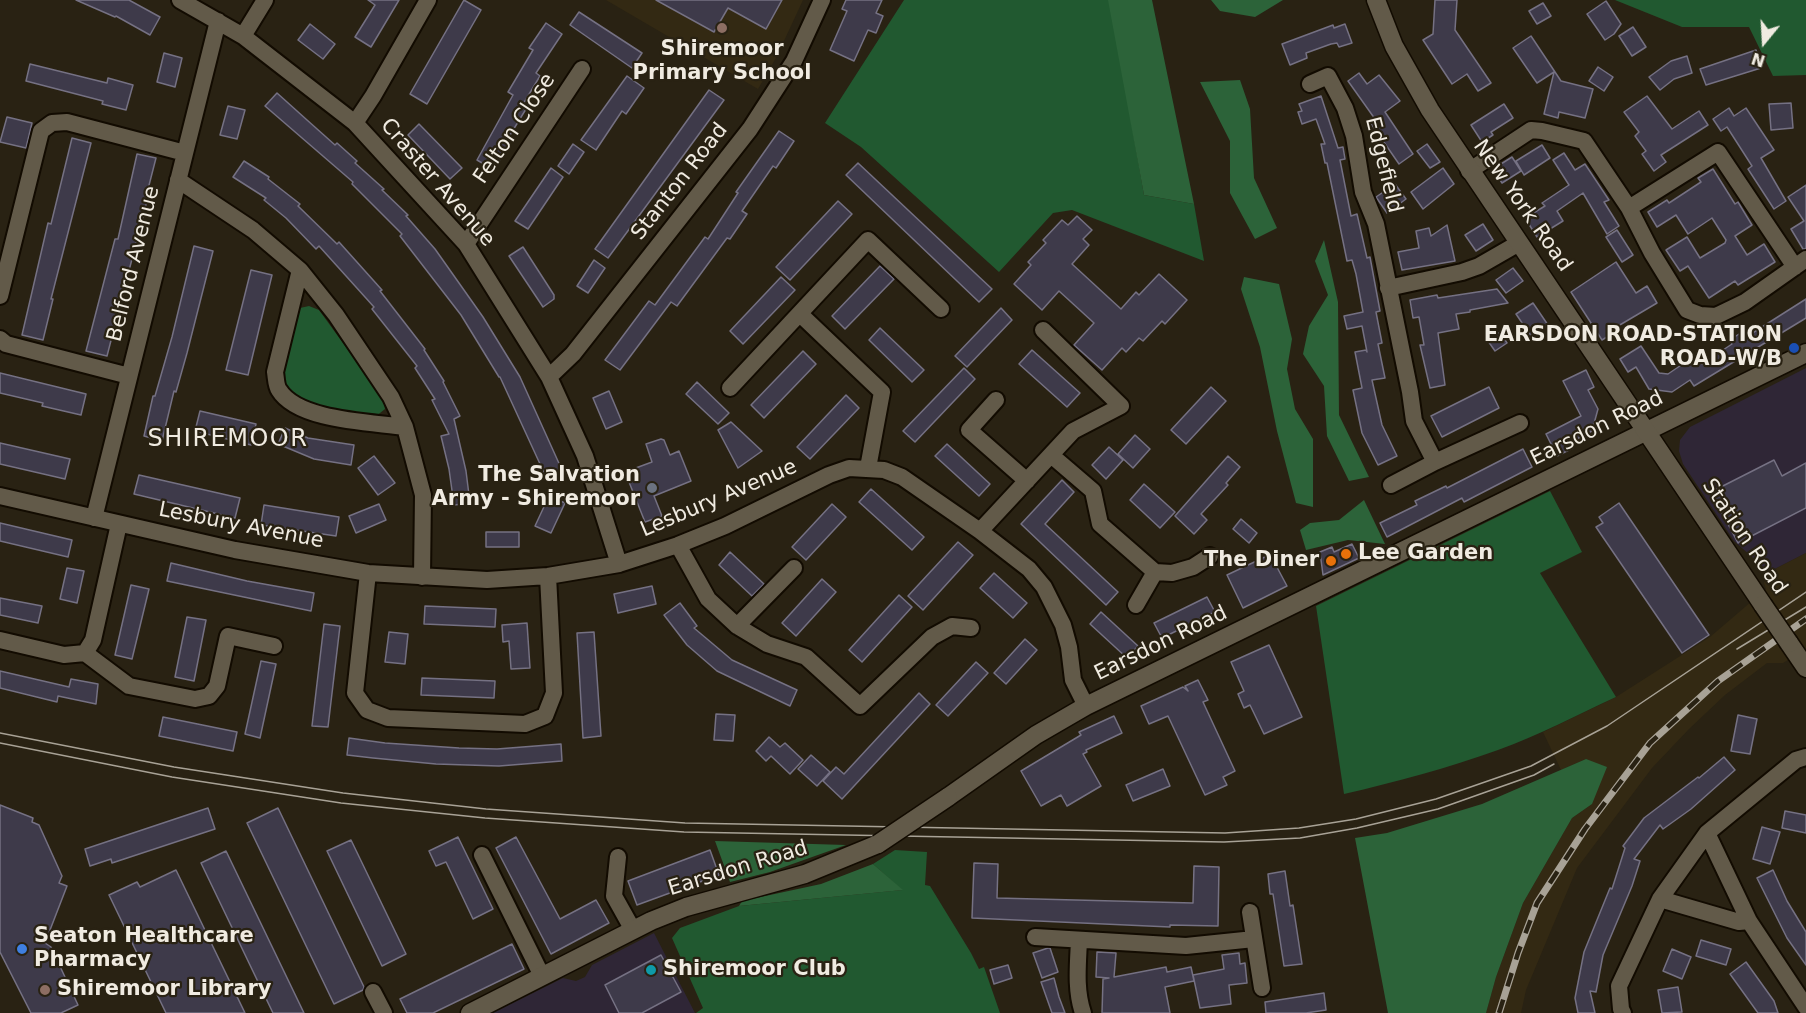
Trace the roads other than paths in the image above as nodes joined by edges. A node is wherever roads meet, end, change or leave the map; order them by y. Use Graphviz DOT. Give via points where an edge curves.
graph roads {
  1 [pos="180,0"];
  2 [pos="265,0"];
  3 [pos="428,0"];
  4 [pos="822,0"];
  5 [pos="1376,0"];
  6 [pos="218,21"];
  7 [pos="243,36"];
  8 [pos="582,69"];
  9 [pos="1310,84"];
  10 [pos="355,123"];
  11 [pos="185,153"];
  12 [pos="1469,171"];
  13 [pos="178,180"];
  14 [pos="1629,208"];
  15 [pos="1519,243"];
  16 [pos="466,244"];
  17 [pos="1800,263"];
  18 [pos="300,270"];
  19 [pos="1388,288"];
  20 [pos="0,296"];
  21 [pos="941,309"];
  22 [pos="800,314"];
  23 [pos="1043,330"];
  24 [pos="0,339"];
  25 [pos="1806,353"];
  26 [pos="129,376"];
  27 [pos="549,377"];
  28 [pos="730,388"];
  29 [pos="996,400"];
  30 [pos="1520,423"];
  31 [pos="405,427"];
  32 [pos="1645,431"];
  33 [pos="1051,455"];
  34 [pos="1435,462"];
  35 [pos="868,468"];
  36 [pos="1027,481"];
  37 [pos="1391,485"];
  38 [pos="0,496"];
  39 [pos="94,518"];
  40 [pos="119,524"];
  41 [pos="980,531"];
  42 [pos="678,544"];
  43 [pos="1210,556"];
  44 [pos="619,564"];
  45 [pos="794,568"];
  46 [pos="1155,572"];
  47 [pos="368,573"];
  48 [pos="548,576"];
  49 [pos="422,577"];
  50 [pos="1136,605"];
  51 [pos="737,626"];
  52 [pos="971,628"];
  53 [pos="0,640"];
  54 [pos="274,646"];
  55 [pos="85,653"];
  56 [pos="1806,668"];
  57 [pos="1086,706"];
  58 [pos="1801,759"];
  59 [pos="1707,832"];
  60 [pos="482,855"];
  61 [pos="618,857"];
  62 [pos="1660,899"];
  63 [pos="1250,912"];
  64 [pos="1749,921"];
  65 [pos="633,930"];
  66 [pos="1035,937"];
  67 [pos="1254,939"];
  68 [pos="1079,940"];
  69 [pos="542,976"];
  70 [pos="1262,988"];
  71 [pos="373,992"];
  72 [pos="1806,1007"];
  73 [pos="384,1013"];
  74 [pos="470,1013"];
  75 [pos="1083,1013"];
  76 [pos="1623,1013"];
  1 -- 6 [label="street, Craster Avenue"];
  2 -- 7 [label="street"];
  3 -- 10 [label="street"];
  4 -- 27 [label="street, Stanton Road" via="794,61 750,129 573,354"];
  5 -- 12 [label="street, New York Road" via="1410,77"];
  6 -- 7 [label="street, Craster Avenue"];
  6 -- 11 [label="street, Belford Avenue"];
  7 -- 10 [label="street, Craster Avenue"];
  8 -- 16 [label="street, Felton Close"];
  9 -- 19 [label="street, Edgefield" via="1328,76 1345,108"];
  10 -- 16 [label="street, Craster Avenue"];
  11 -- 13 [label="street, Belford Avenue"];
  11 -- 20 [label="street" via="67,122 52,123 41,130"];
  12 -- 14 [label="street" via="1531,130 1571,137 1584,141"];
  12 -- 15 [label="street, New York Road"];
  13 -- 18 [label="street" via="253,230"];
  13 -- 26 [label="street, Belford Avenue"];
  14 -- 17 [label="street" via="1718,152"];
  14 -- 17 [label="street" via="1687,310 1700,315 1716,316 1745,302"];
  15 -- 19 [label="street" via="1462,272"];
  15 -- 32 [label="street, New York Road"];
  16 -- 27 [label="street, Craster Avenue"];
  18 -- 31 [label="street" via="391,397"];
  18 -- 31 [label="street" via="275,372 278,389 293,405 312,414"];
  19 -- 34 [label="street, Edgefield" via="1414,421"];
  21 -- 22 [label="street" via="868,240"];
  22 -- 28 [label="street"];
  22 -- 35 [label="street" via="882,392"];
  23 -- 33 [label="street" via="1121,406 1073,431"];
  24 -- 26 [label="street" via="6,344"];
  25 -- 32 [label="street, Earsdon Road"];
  26 -- 39 [label="street, Belford Avenue"];
  27 -- 44 [label="street, Craster Avenue" via="585,456"];
  29 -- 36 [label="street" via="969,430"];
  30 -- 34 [label="street"];
  31 -- 49 [label="street" via="423,495"];
  32 -- 56 [label="street, Station Road, bridge"];
  32 -- 57 [label="street, Earsdon Road"];
  33 -- 36 [label="street"];
  33 -- 46 [label="street" via="1092,491 1100,524"];
  34 -- 37 [label="street"];
  35 -- 41 [label="street, Lesbury Avenue" via="902,477"];
  35 -- 42 [label="street, Lesbury Avenue" via="849,468 829,475 725,526"];
  36 -- 41 [label="street"];
  38 -- 39 [label="street, Lesbury Avenue"];
  39 -- 40 [label="street, Lesbury Avenue"];
  40 -- 47 [label="street, Lesbury Avenue" via="235,550"];
  40 -- 55 [label="street" via="93,640"];
  41 -- 57 [label="street, Lesbury Avenue" via="1044,587 1063,625 1073,680"];
  42 -- 44 [label="street, Lesbury Avenue"];
  42 -- 51 [label="street" via="708,599"];
  43 -- 46 [label="street" via="1193,567 1172,573"];
  44 -- 48 [label="street, Lesbury Avenue"];
  45 -- 51 [label="street"];
  46 -- 50 [label="street"];
  47 -- 48 [label="street" via="355,693 367,710 388,718 525,724 545,716 554,693"];
  47 -- 49 [label="street, Lesbury Avenue"];
  48 -- 49 [label="street, Lesbury Avenue" via="487,580"];
  51 -- 52 [label="street" via="767,644 806,657 860,706 932,637 952,626"];
  53 -- 55 [label="street" via="64,655"];
  54 -- 55 [label="street" via="228,636 217,686 208,696 195,699 129,686"];
  57 -- 65 [label="street, Earsdon Road, bridge" via="1036,735 878,844 805,874 686,907"];
  58 -- 59 [label="street"];
  59 -- 62 [label="street"];
  59 -- 64 [label="street"];
  60 -- 69 [label="street"];
  61 -- 65 [label="street" via="614,896"];
  62 -- 64 [label="street" via="1739,922"];
  62 -- 76 [label="street" via="1619,986"];
  63 -- 67 [label="street"];
  64 -- 72 [label="street"];
  65 -- 69 [label="street, Earsdon Road"];
  66 -- 68 [label="street"];
  67 -- 68 [label="street" via="1186,946"];
  67 -- 70 [label="street"];
  68 -- 75 [label="street" via="1078,1000"];
  69 -- 74 [label="street, Earsdon Road"];
  71 -- 73 [label="street"];
}
